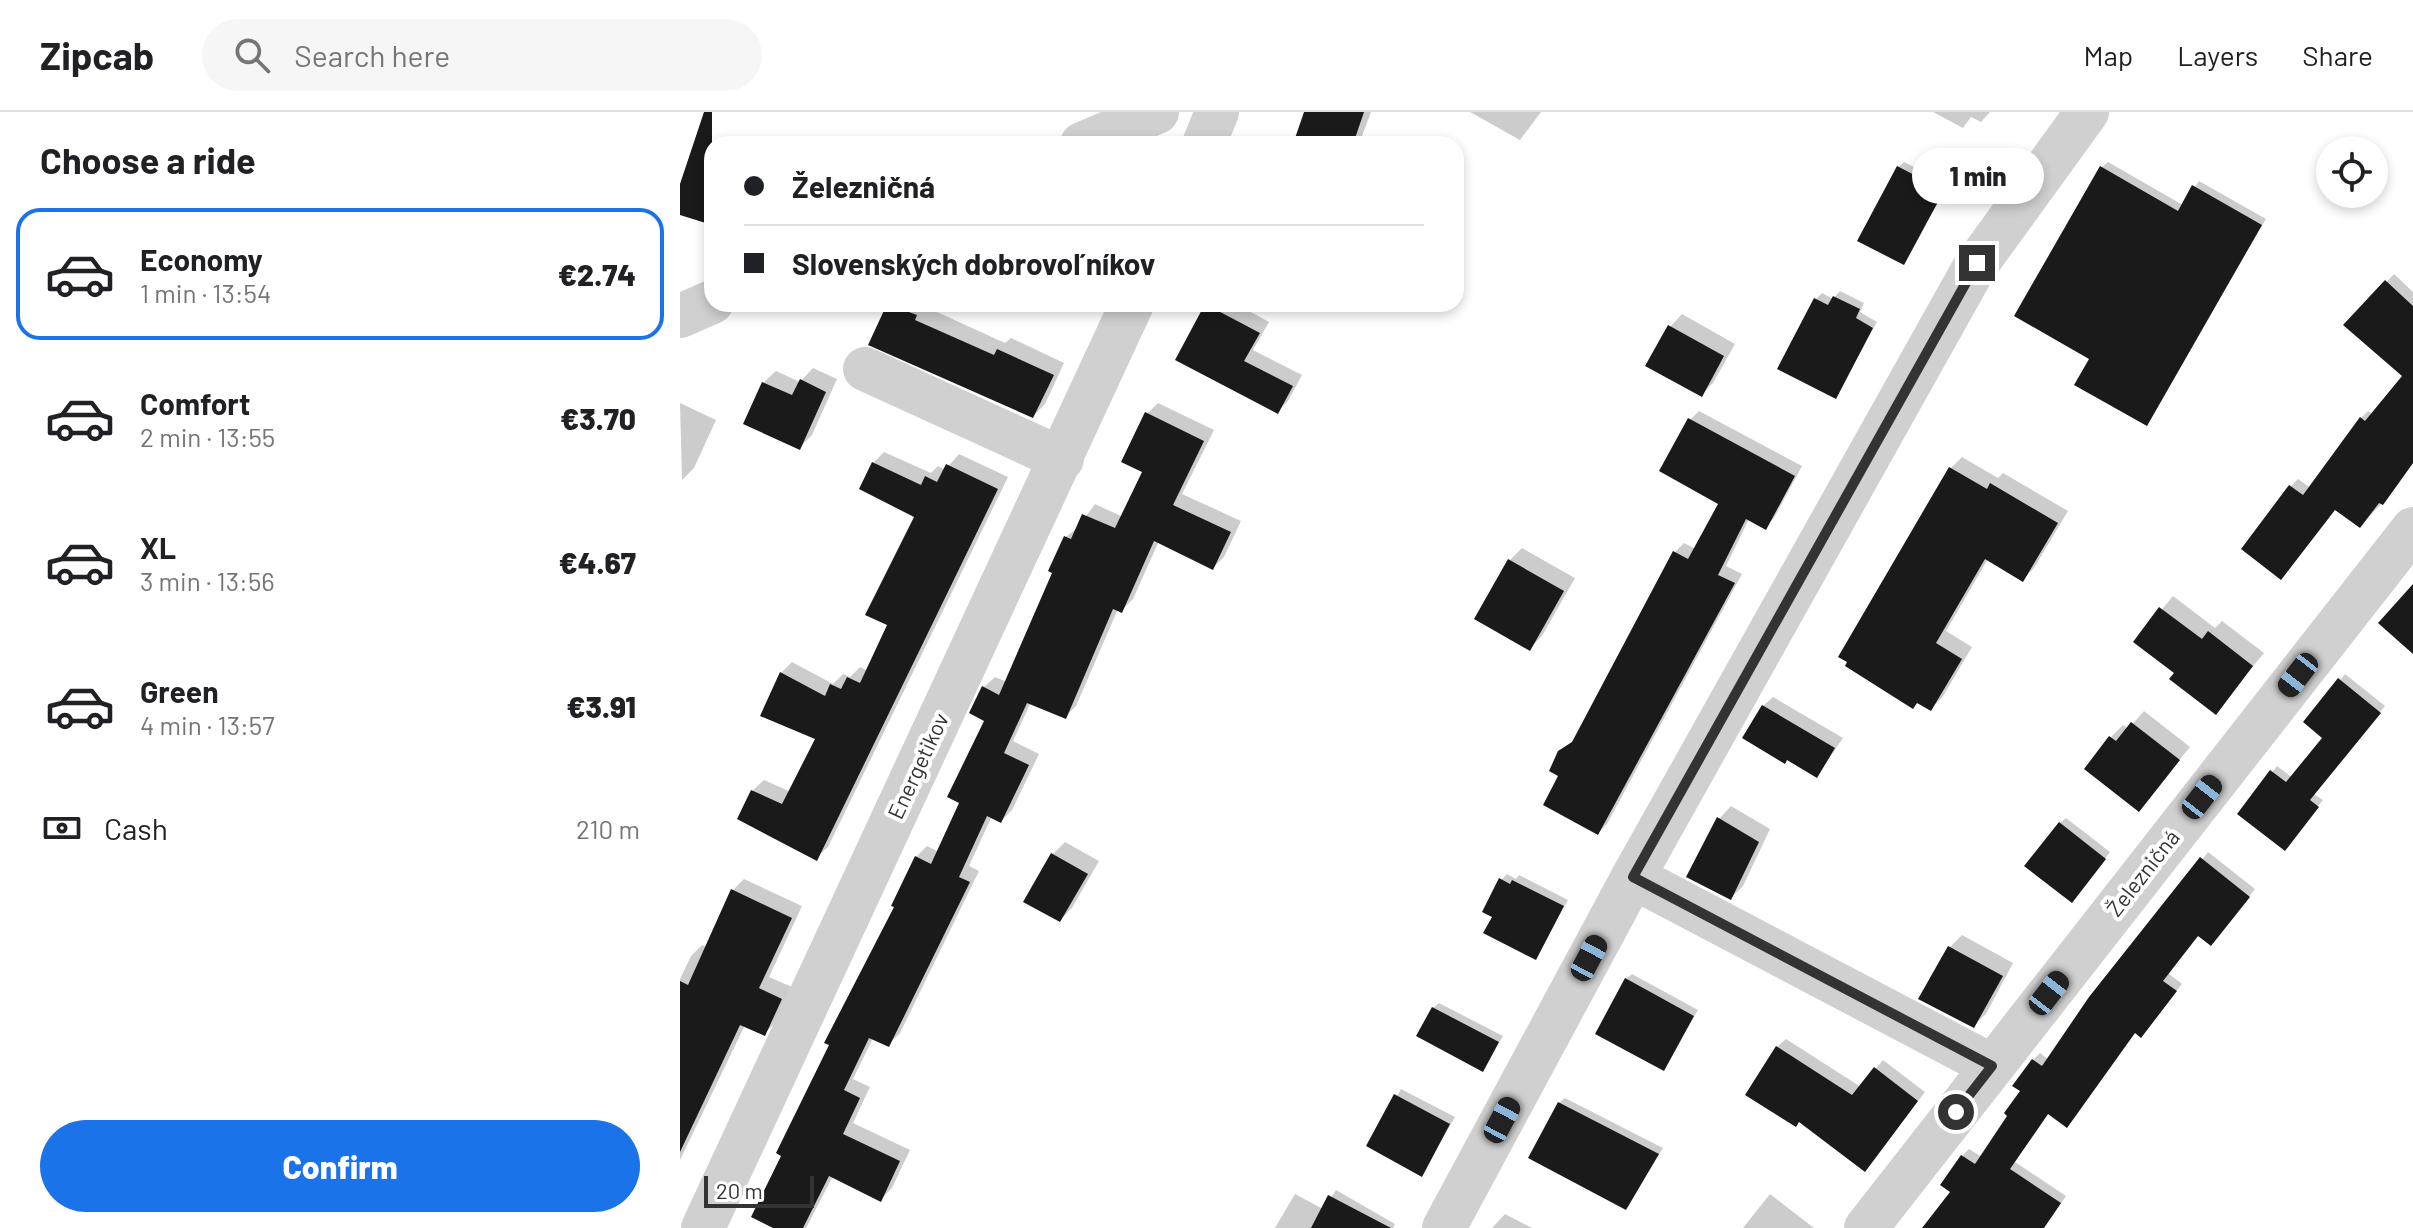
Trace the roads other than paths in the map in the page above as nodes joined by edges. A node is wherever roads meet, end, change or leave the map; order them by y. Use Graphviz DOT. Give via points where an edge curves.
graph roads {
  1 [pos="1157,112"];
  2 [pos="1217,112"];
  3 [pos="2087,112"];
  4 [pos="1101,136"];
  5 [pos="1207,136"];
  6 [pos="704,306"];
  7 [pos="1128,312"];
  8 [pos="680,316"];
  9 [pos="865,369"];
  10 [pos="1062,459"];
  11 [pos="2413,529"];
  12 [pos="1633,877"];
  13 [pos="1992,1066"];
  14 [pos="703,1228"];
  15 [pos="1444,1228"];
  16 [pos="1866,1228"];
  1 -- 4 [label="street"];
  2 -- 5 [label="street"];
  3 -- 12 [label="street" via="1974,268"];
  6 -- 8 [label="street"];
  7 -- 10 [label="street, Energetikov"];
  9 -- 10 [label="street"];
  10 -- 14 [label="street, Energetikov"];
  11 -- 13 [label="street, Železničná"];
  12 -- 13 [label="street"];
  12 -- 15 [label="street"];
  13 -- 16 [label="street, Železničná"];
}
